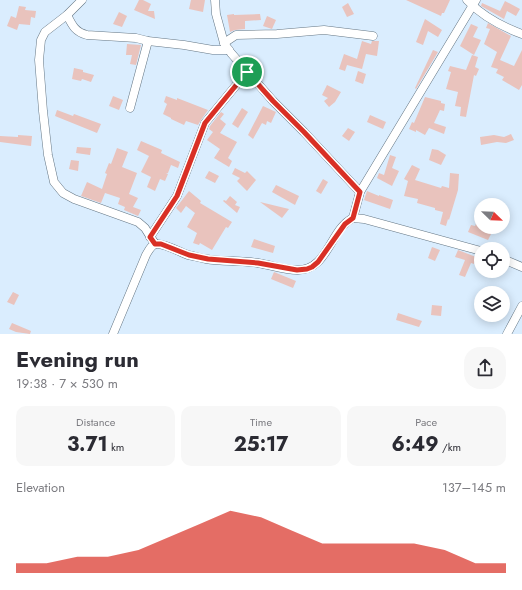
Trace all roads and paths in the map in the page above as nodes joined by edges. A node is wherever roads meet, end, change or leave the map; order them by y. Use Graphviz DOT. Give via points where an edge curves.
graph roads {
  1 [pos="82,0"];
  2 [pos="215,0"];
  3 [pos="472,2"];
  4 [pos="67,15"];
  5 [pos="522,34"];
  6 [pos="373,36"];
  7 [pos="148,41"];
  8 [pos="227,46"];
  9 [pos="247,72"];
  10 [pos="130,108"];
  11 [pos="360,192"];
  12 [pos="353,218"];
  13 [pos="150,237"];
  14 [pos="155,244"];
  15 [pos="474,249"];
  16 [pos="510,262"];
  17 [pos="522,267"];
  18 [pos="522,306"];
  19 [pos="113,334"];
  20 [pos="507,334"];
  1 -- 4 [label="street"];
  2 -- 8 [label="street" via="216,14"];
  3 -- 5 [label="street" via="498,22"];
  3 -- 11 [label="street"];
  4 -- 7 [label="street" via="74,28 82,34"];
  4 -- 13 [label="street" via="45,32 40,40 43,111 54,182 63,193 74,199 138,222"];
  6 -- 8 [label="street" via="324,30 236,35"];
  7 -- 8 [label="street" via="213,50"];
  7 -- 10 [label="street"];
  8 -- 9 [label="street"];
  9 -- 11 [label="street"];
  9 -- 13 [label="street" via="205,123 177,196"];
  11 -- 12 [label="street"];
  12 -- 14 [label="street" via="345,224 318,262 307,269 208,259"];
  12 -- 15 [label="street"];
  13 -- 14 [label="street"];
  14 -- 19 [label="street" via="146,255"];
  16 -- 17 [label="street"];
  18 -- 20 [label="street"];
}
